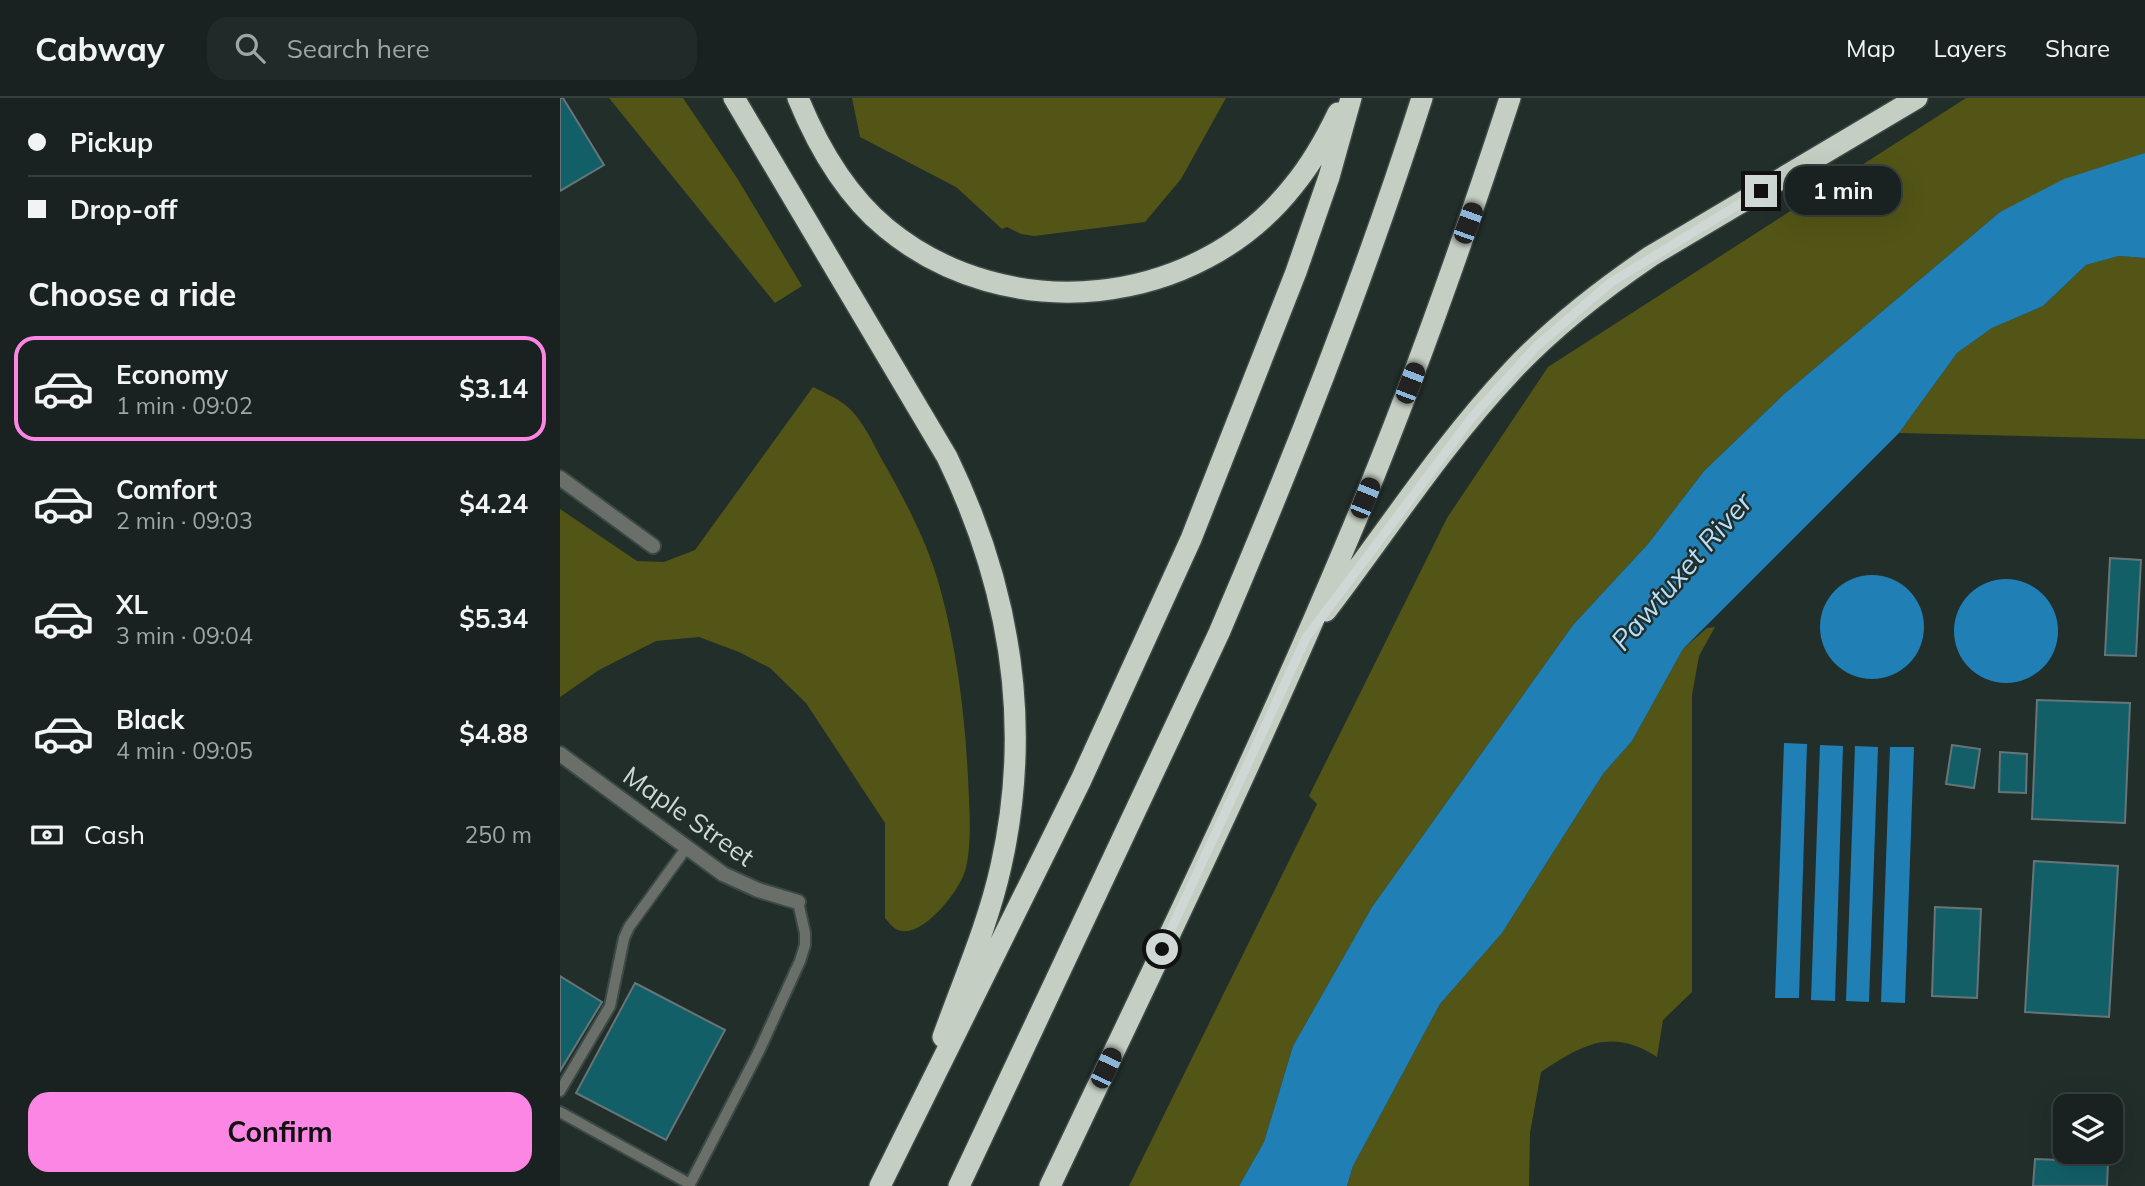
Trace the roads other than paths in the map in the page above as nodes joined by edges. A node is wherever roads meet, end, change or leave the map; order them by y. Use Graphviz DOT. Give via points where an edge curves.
graph roads {
  1 [pos="734,98"];
  2 [pos="798,98"];
  3 [pos="1345,98"];
  4 [pos="1351,98"];
  5 [pos="1422,98"];
  6 [pos="1510,98"];
  7 [pos="1917,98"];
  8 [pos="560,478"];
  9 [pos="653,546"];
  10 [pos="1306,638"];
  11 [pos="560,754"];
  12 [pos="687,847"];
  13 [pos="799,902"];
  14 [pos="560,1091"];
  15 [pos="560,1112"];
  16 [pos="915,1113"];
  17 [pos="880,1186"];
  18 [pos="959,1186"];
  19 [pos="1050,1186"];
  1 -- 16 [label="highway" via="947,457 985,545 1008,639 1014,769 1001,867"];
  2 -- 3 [label="highway" via="824,155 886,228 970,276 1004,287 1070,294 1149,283 1227,246 1294,186"];
  4 -- 16 [label="highway" via="1301,261 1191,539 1081,780"];
  5 -- 18 [label="highway" via="1355,296 1247,570"];
  6 -- 10 [label="highway" via="1383,453"];
  7 -- 10 [label="highway" via="1651,256 1571,314 1473,416"];
  8 -- 9 [label="street"];
  10 -- 19 [label="highway"];
  11 -- 12 [label="street, Maple Street"];
  12 -- 13 [label="street, Maple Street" via="740,883"];
  12 -- 14 [label="lane" via="629,927 610,1006"];
  13 -- 15 [label="lane" via="805,945 800,961 760,1051 690,1184"];
  16 -- 17 [label="highway"];
}
